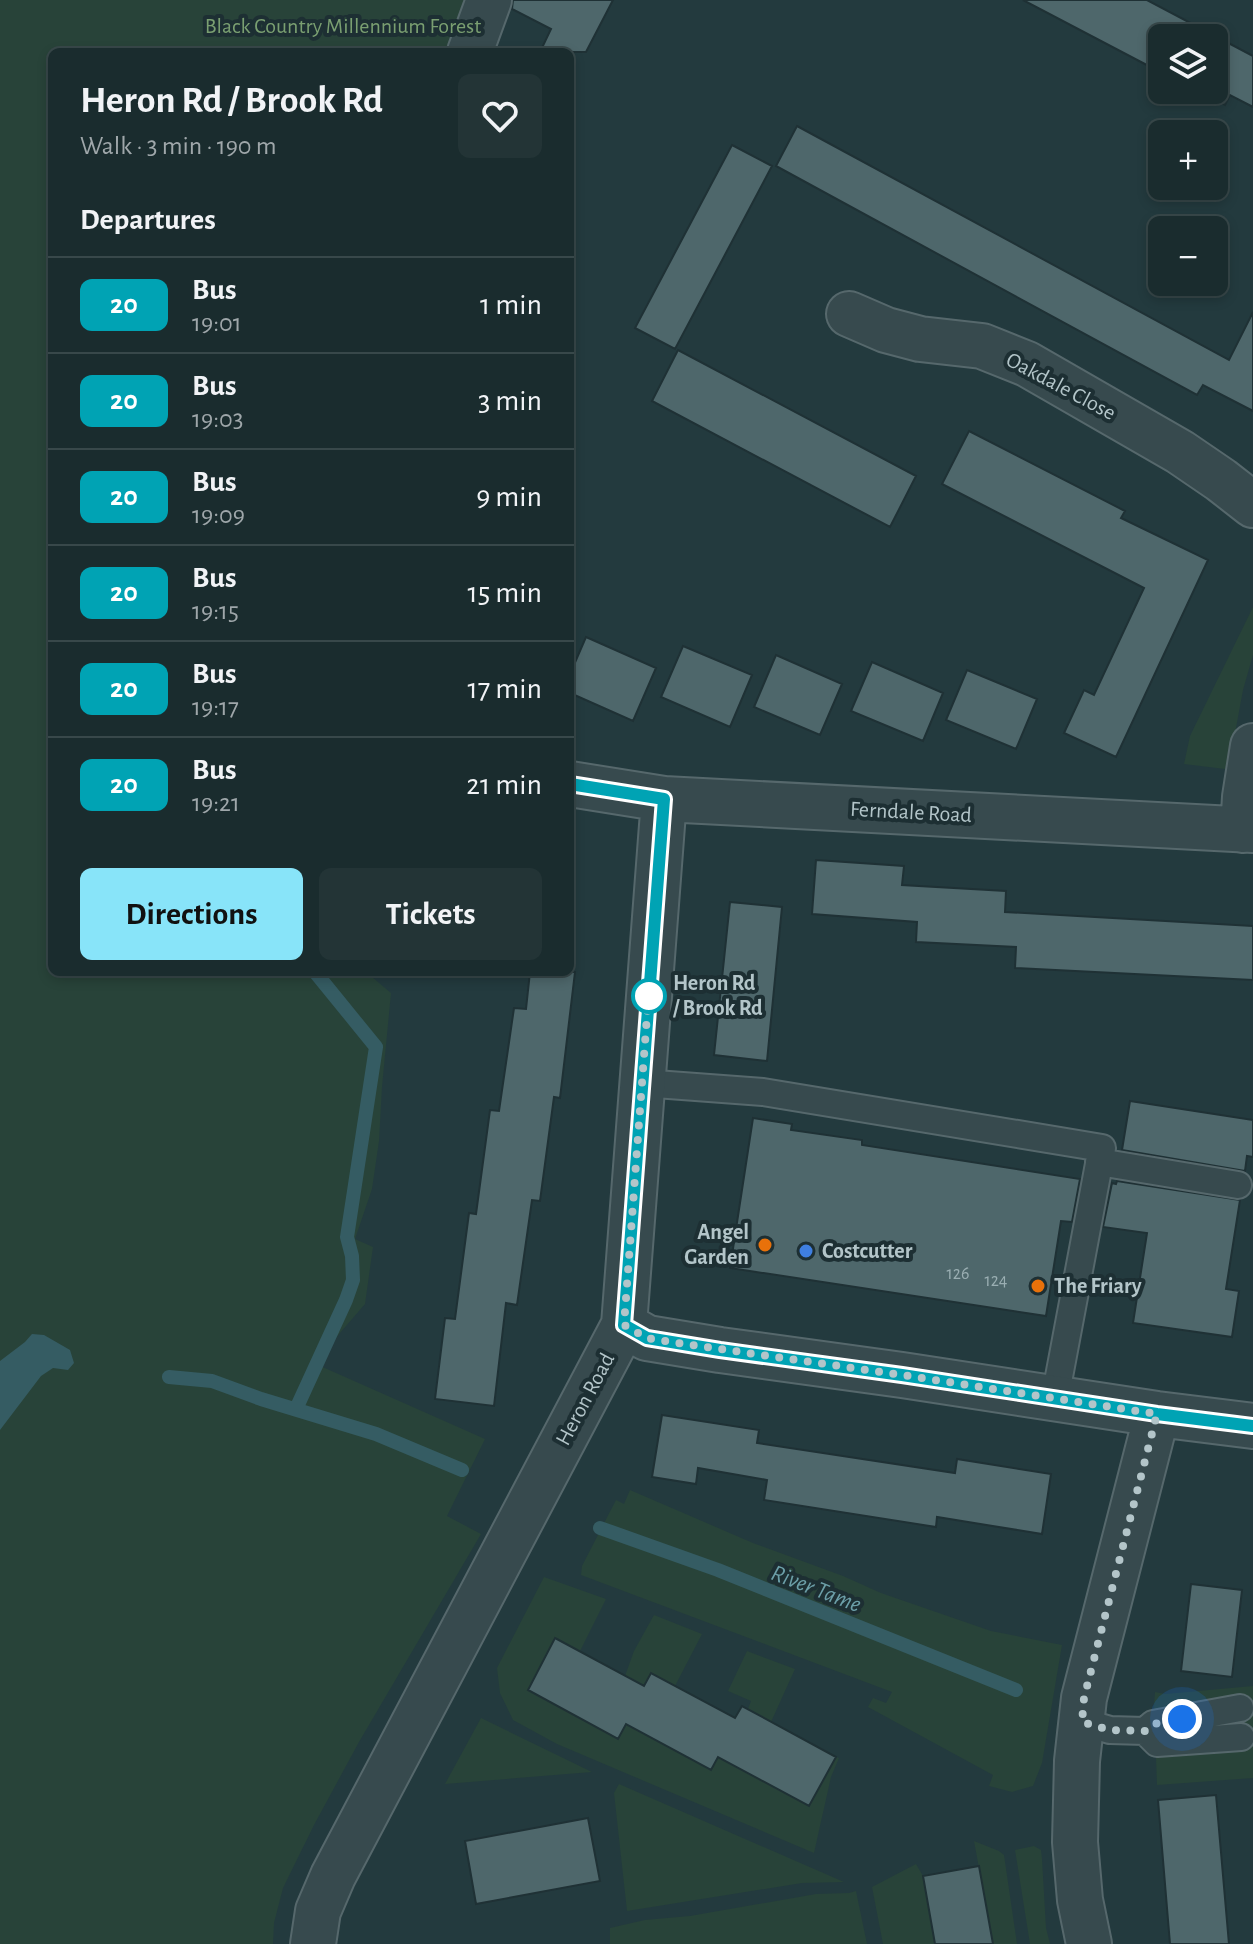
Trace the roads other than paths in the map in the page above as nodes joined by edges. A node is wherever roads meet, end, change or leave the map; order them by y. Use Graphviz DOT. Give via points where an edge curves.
graph roads {
  1 [pos="489,0"];
  2 [pos="471,48"];
  3 [pos="849,314"];
  4 [pos="1253,505"];
  5 [pos="1253,746"];
  6 [pos="574,785"];
  7 [pos="664,799"];
  8 [pos="1248,830"];
  9 [pos="642,1083"];
  10 [pos="1099,1162"];
  11 [pos="1238,1185"];
  12 [pos="624,1325"];
  13 [pos="1055,1398"];
  14 [pos="1157,1414"];
  15 [pos="1253,1426"];
  16 [pos="1240,1708"];
  17 [pos="1082,1722"];
  18 [pos="1145,1731"];
  19 [pos="1241,1737"];
  20 [pos="313,1944"];
  21 [pos="1089,1944"];
  1 -- 2 [label="street"];
  3 -- 4 [label="street, Oakdale Close" via="886,330 982,346 1027,364 1180,452"];
  5 -- 8 [label="street" via="1245,797"];
  6 -- 7 [label="street, Ferndale Road"];
  7 -- 8 [label="street, Ferndale Road"];
  7 -- 9 [label="street, Heron Road"];
  9 -- 10 [label="lane" via="763,1092 1057,1140 1102,1148"];
  9 -- 12 [label="street, Heron Road"];
  10 -- 11 [label="lane"];
  10 -- 13 [label="lane"];
  12 -- 13 [label="street" via="647,1338"];
  12 -- 20 [label="street, Heron Road" via="333,1876 318,1911"];
  13 -- 14 [label="street"];
  14 -- 15 [label="street"];
  14 -- 17 [label="street"];
  16 -- 18 [label="lane" via="1153,1724"];
  17 -- 18 [label="lane"];
  17 -- 21 [label="street" via="1075,1842"];
  18 -- 19 [label="lane" via="1157,1743"];
}
